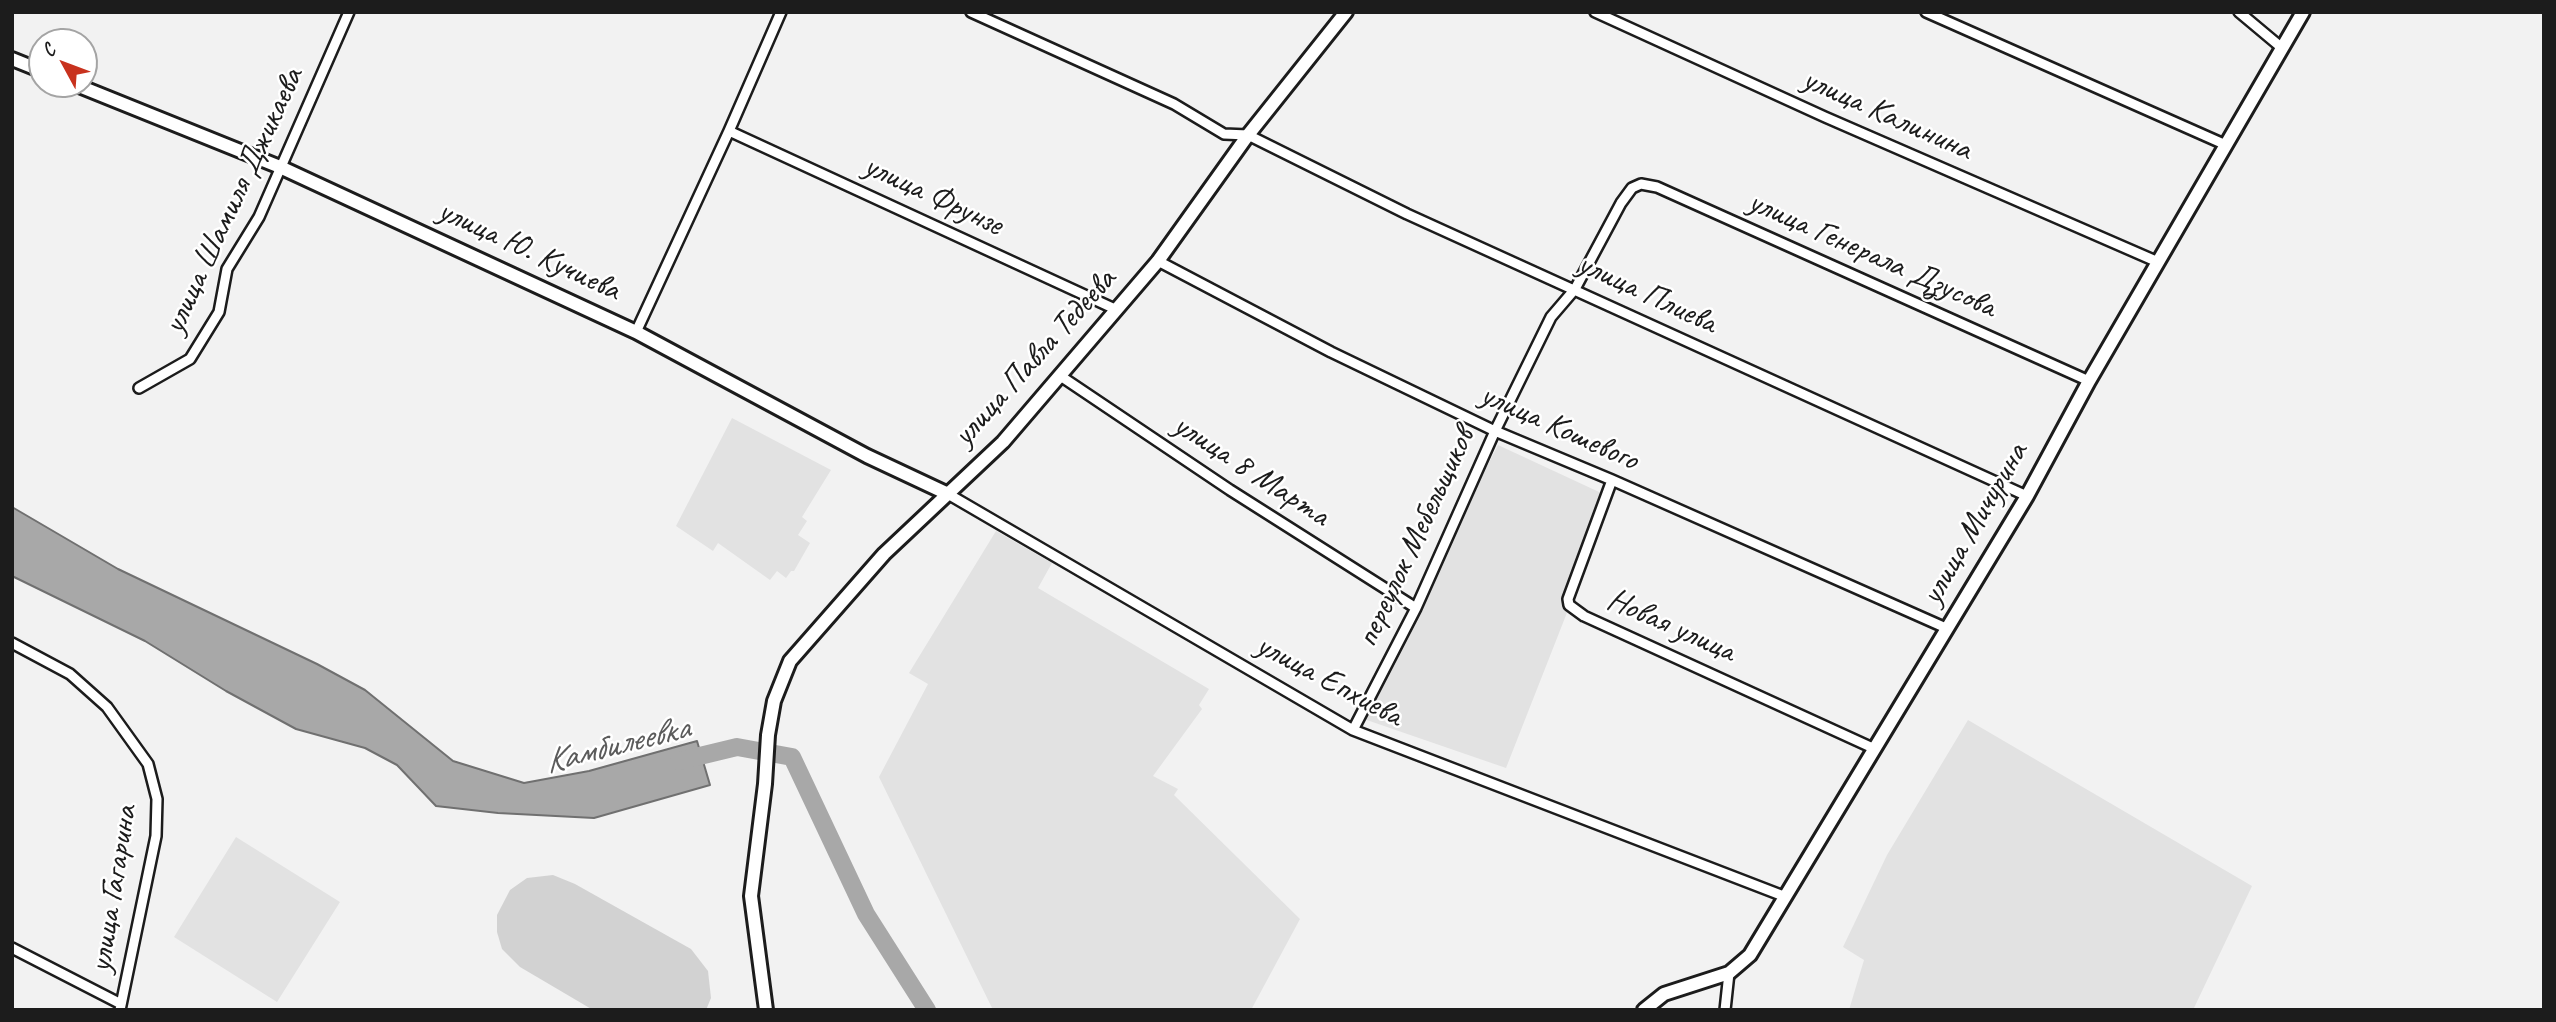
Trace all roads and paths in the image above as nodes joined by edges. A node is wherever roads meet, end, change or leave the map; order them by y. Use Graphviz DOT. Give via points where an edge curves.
graph roads {
  1 [pos="349,12"];
  2 [pos="781,12"];
  3 [pos="971,12"];
  4 [pos="1346,12"];
  5 [pos="1595,12"];
  6 [pos="1926,12"];
  7 [pos="2239,12"];
  8 [pos="2303,12"];
  9 [pos="2282,48"];
  10 [pos="98,94"];
  11 [pos="729,131"];
  12 [pos="1248,135"];
  13 [pos="2226,145"];
  14 [pos="281,167"];
  15 [pos="1632,188"];
  16 [pos="1158,261"];
  17 [pos="2158,262"];
  18 [pos="1575,289"];
  19 [pos="1115,309"];
  20 [pos="636,332"];
  21 [pos="1059,375"];
  22 [pos="2089,381"];
  23 [pos="139,388"];
  24 [pos="1495,431"];
  25 [pos="1612,480"];
  26 [pos="948,494"];
  27 [pos="2026,496"];
  28 [pos="1416,608"];
  29 [pos="1946,628"];
  30 [pos="12,643"];
  31 [pos="1353,730"];
  32 [pos="1875,749"];
  33 [pos="1786,897"];
  34 [pos="12,948"];
  35 [pos="1728,973"];
  36 [pos="120,1007"];
  37 [pos="766,1010"];
  38 [pos="1644,1010"];
  39 [pos="1725,1010"];
  1 -- 14 [label="street, улица Шамиля Джикаева"];
  2 -- 11 [label="street"];
  3 -- 12 [label="street, улица Плиева" via="1174,104 1224,134"];
  4 -- 12 [label="street, улица Павла Тедеева"];
  5 -- 17 [label="street, улица Калинина"];
  6 -- 13 [label="street"];
  7 -- 9 [label="street"];
  8 -- 9 [label="street, улица Мичурина"];
  9 -- 13 [label="street, улица Мичурина"];
  10 -- 14 [label="street, улица Ю. Кучиева"];
  11 -- 19 [label="street, улица Фрунзе"];
  11 -- 20 [label="street"];
  12 -- 16 [label="street, улица Павла Тедеева"];
  12 -- 18 [label="street, улица Плиева" via="1407,214"];
  13 -- 17 [label="street, улица Мичурина"];
  14 -- 20 [label="street, улица Ю. Кучиева"];
  14 -- 23 [label="street, улица Шамиля Джикаева" via="259,217 227,269 219,312 190,359"];
  15 -- 18 [label="street, переулок Мебельщиков"];
  15 -- 22 [label="street, улица Генерала Дзусова" via="1641,184 1657,187"];
  16 -- 19 [label="street, улица Павла Тедеева"];
  16 -- 24 [label="street, улица Кошевого"];
  17 -- 22 [label="street, улица Мичурина"];
  18 -- 24 [label="street, переулок Мебельщиков" via="1551,317"];
  18 -- 27 [label="street, улица Плиева"];
  19 -- 21 [label="street, улица Павла Тедеева"];
  20 -- 26 [label="street, улица Ю. Кучиева" via="867,456"];
  21 -- 26 [label="street, улица Павла Тедеева" via="1003,442"];
  21 -- 28 [label="street, улица 8 Марта"];
  22 -- 27 [label="street, улица Мичурина"];
  24 -- 25 [label="street, улица Кошевого"];
  24 -- 28 [label="street, переулок Мебельщиков"];
  25 -- 29 [label="street, улица Кошевого"];
  25 -- 32 [label="street, Новая улица" via="1569,605 1584,616"];
  26 -- 31 [label="street, улица Епхиева"];
  26 -- 37 [label="street, улица Павла Тедеева" via="884,554 790,661 774,701 751,896"];
  27 -- 29 [label="street, улица Мичурина"];
  28 -- 31 [label="street, переулок Мебельщиков"];
  29 -- 32 [label="street, улица Мичурина"];
  30 -- 36 [label="street, улица Гагарина" via="70,674 107,708 148,764 157,799 156,836"];
  31 -- 33 [label="street, улица Епхиева"];
  32 -- 33 [label="street, улица Мичурина"];
  33 -- 35 [label="street, улица Мичурина" via="1750,955"];
  34 -- 36 [label="street"];
  35 -- 38 [label="street, улица Мичурина" via="1664,994"];
  35 -- 39 [label="street"];
}
